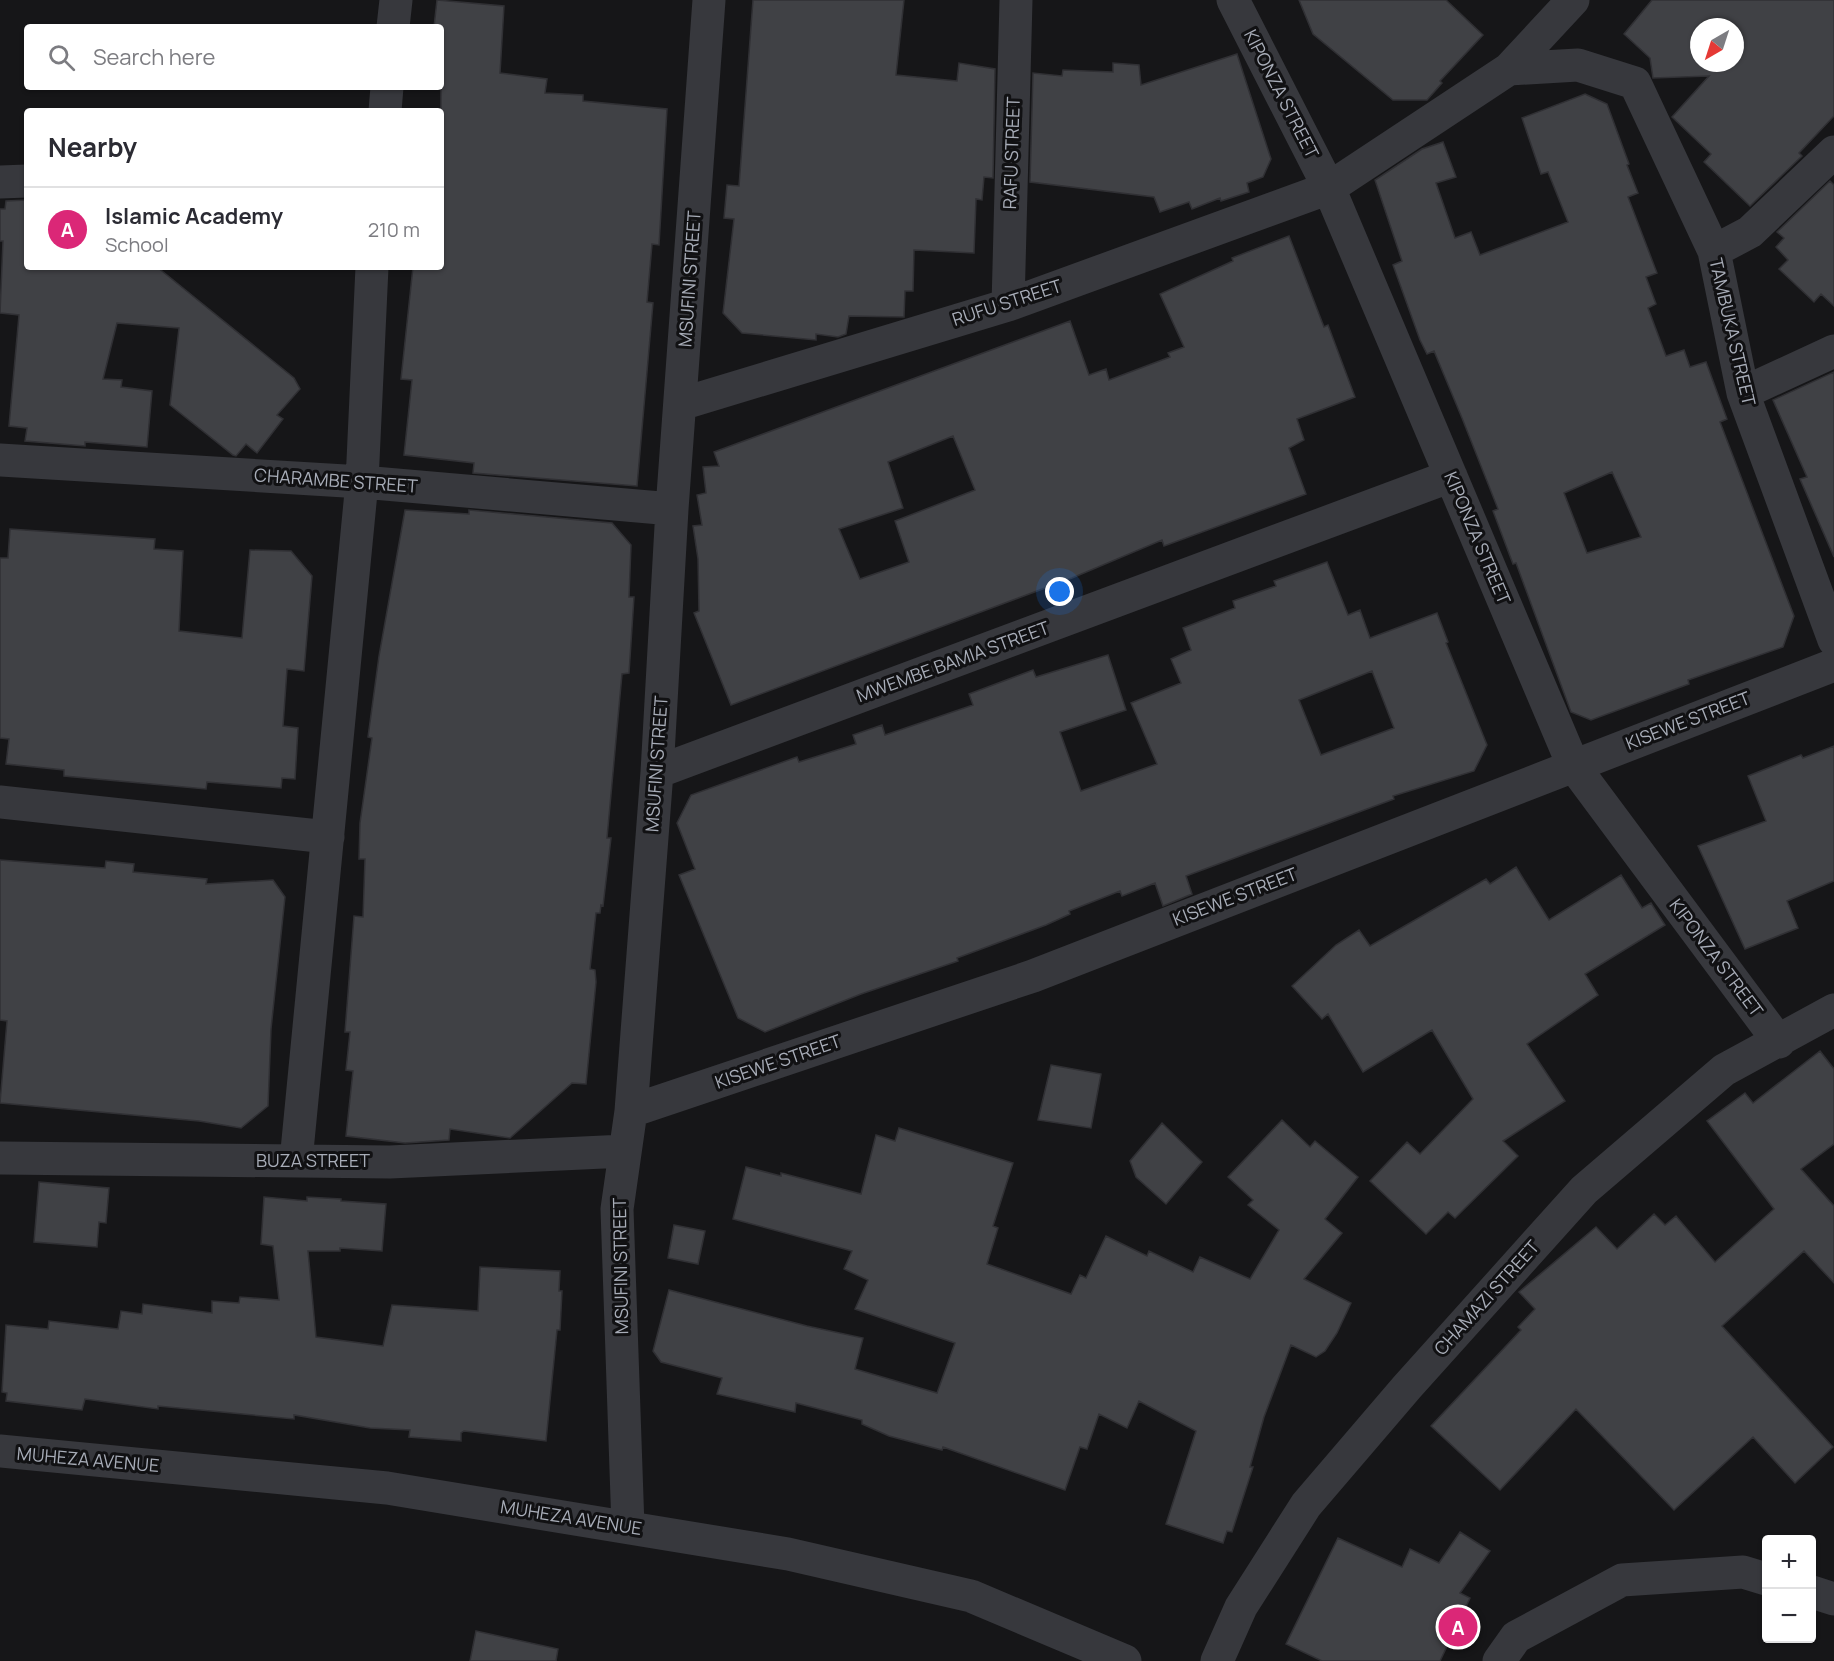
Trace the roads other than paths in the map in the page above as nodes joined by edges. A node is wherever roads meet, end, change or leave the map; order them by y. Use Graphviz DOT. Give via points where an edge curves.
graph roads {
  1 [pos="396,0"];
  2 [pos="709,0"];
  3 [pos="1016,0"];
  4 [pos="1233,0"];
  5 [pos="1573,0"];
  6 [pos="393,24"];
  7 [pos="1509,69"];
  8 [pos="387,90"];
  9 [pos="385,108"];
  10 [pos="1834,152"];
  11 [pos="24,181"];
  12 [pos="0,182"];
  13 [pos="1329,188"];
  14 [pos="1714,251"];
  15 [pos="372,270"];
  16 [pos="1008,305"];
  17 [pos="1834,351"];
  18 [pos="1743,393"];
  19 [pos="681,404"];
  20 [pos="0,460"];
  21 [pos="1451,476"];
  22 [pos="362,482"];
  23 [pos="672,509"];
  24 [pos="1834,640"];
  25 [pos="1834,665"];
  26 [pos="1573,765"];
  27 [pos="657,772"];
  28 [pos="0,802"];
  29 [pos="328,837"];
  30 [pos="1834,1010"];
  31 [pos="1779,1042"];
  32 [pos="631,1111"];
  33 [pos="625,1151"];
  34 [pos="0,1158"];
  35 [pos="296,1161"];
  36 [pos="0,1451"];
  37 [pos="628,1527"];
  38 [pos="1762,1578"];
  39 [pos="1816,1593"];
  40 [pos="1834,1599"];
  41 [pos="1125,1661"];
  42 [pos="1217,1661"];
  43 [pos="1499,1661"];
  1 -- 6 [label="street"];
  2 -- 19 [label="street, MSUFINI STREET"];
  3 -- 16 [label="street, RAFU STREET"];
  4 -- 13 [label="street, KIPONZA STREET"];
  5 -- 7 [label="street"];
  7 -- 13 [label="street, RUFU STREET"];
  7 -- 14 [label="street, TAMBUKA STREET" via="1578,65 1635,83"];
  8 -- 9 [label="street"];
  10 -- 14 [label="street" via="1750,232"];
  11 -- 12 [label="street"];
  13 -- 16 [label="street, RUFU STREET"];
  13 -- 21 [label="street, KIPONZA STREET"];
  14 -- 18 [label="street, TAMBUKA STREET"];
  15 -- 22 [label="street"];
  16 -- 19 [label="street, RUFU STREET"];
  17 -- 18 [label="street"];
  18 -- 24 [label="street, TAMBUKA STREET"];
  19 -- 23 [label="street, MSUFINI STREET"];
  20 -- 22 [label="street, CHARAMBE STREET"];
  21 -- 26 [label="street, KIPONZA STREET"];
  21 -- 27 [label="street, MWEMBE BAMIA STREET"];
  22 -- 23 [label="street, CHARAMBE STREET"];
  22 -- 29 [label="street"];
  23 -- 27 [label="street, MSUFINI STREET"];
  25 -- 26 [label="street, KISEWE STREET"];
  26 -- 31 [label="street, KIPONZA STREET"];
  26 -- 32 [label="street, KISEWE STREET" via="1033,976"];
  27 -- 32 [label="street, MSUFINI STREET"];
  28 -- 29 [label="street"];
  29 -- 35 [label="street"];
  30 -- 31 [label="street, CHAMAZI STREET"];
  31 -- 42 [label="street, CHAMAZI STREET" via="1724,1070 1576,1198 1306,1505 1241,1607"];
  32 -- 33 [label="street, MSUFINI STREET"];
  33 -- 35 [label="street, BUZA STREET" via="390,1162"];
  33 -- 37 [label="street, MSUFINI STREET" via="617,1209"];
  34 -- 35 [label="street, BUZA STREET"];
  36 -- 37 [label="street, MUHEZA AVENUE" via="387,1488"];
  37 -- 41 [label="street, MUHEZA AVENUE" via="788,1554 971,1596"];
  38 -- 43 [label="street" via="1743,1572 1622,1580 1516,1637"];
  39 -- 40 [label="street"];
}
